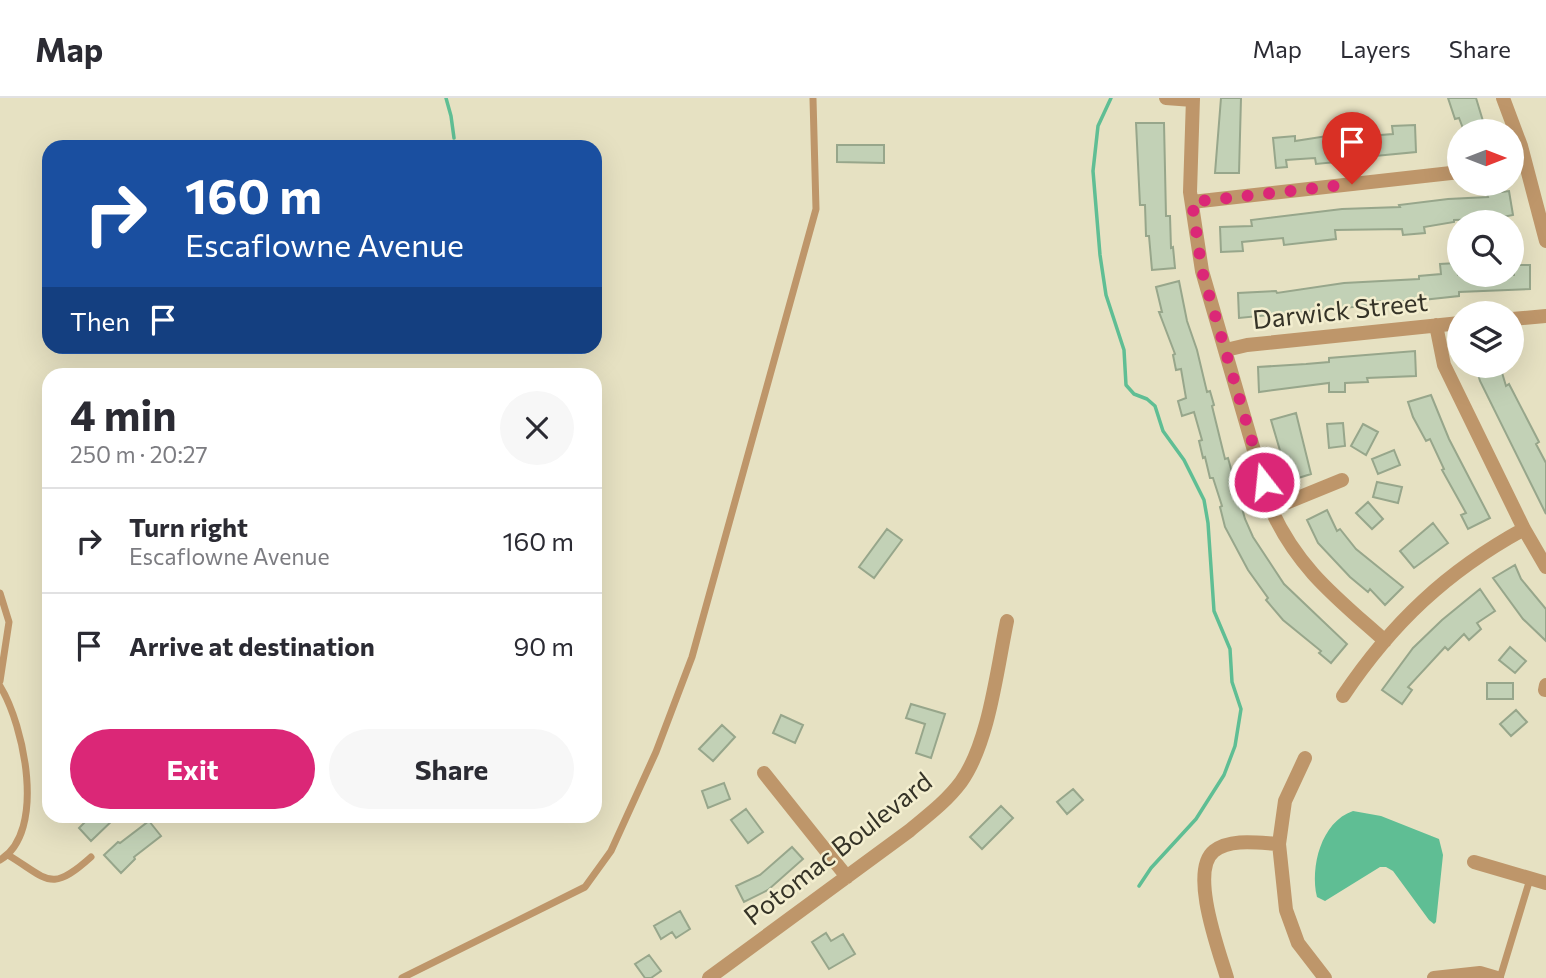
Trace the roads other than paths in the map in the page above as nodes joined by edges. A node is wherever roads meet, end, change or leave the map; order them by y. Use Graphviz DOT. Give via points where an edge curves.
graph roads {
  1 [pos="1166,98"];
  2 [pos="1503,98"];
  3 [pos="813,99"];
  4 [pos="1193,99"];
  5 [pos="1508,119"];
  6 [pos="1447,173"];
  7 [pos="1524,179"];
  8 [pos="1192,202"];
  9 [pos="1545,233"];
  10 [pos="1546,316"];
  11 [pos="1524,318"];
  12 [pos="1447,324"];
  13 [pos="1436,325"];
  14 [pos="1226,350"];
  15 [pos="1342,480"];
  16 [pos="1271,509"];
  17 [pos="1524,529"];
  18 [pos="1546,567"];
  19 [pos="0,593"];
  20 [pos="1007,621"];
  21 [pos="1385,641"];
  22 [pos="0,684"];
  23 [pos="1343,696"];
  24 [pos="1305,758"];
  25 [pos="764,773"];
  26 [pos="1279,844"];
  27 [pos="8,855"];
  28 [pos="91,857"];
  29 [pos="0,860"];
  30 [pos="1474,862"];
  31 [pos="847,877"];
  32 [pos="1530,878"];
  33 [pos="1546,884"];
  34 [pos="402,978"];
  35 [pos="709,978"];
  36 [pos="1227,978"];
  37 [pos="1325,978"];
  38 [pos="1434,978"];
  39 [pos="1498,978"];
  1 -- 4 [label="street"];
  2 -- 5 [label="street"];
  3 -- 34 [label="lane" via="816,209 692,657 611,851 585,887"];
  4 -- 8 [label="street"];
  6 -- 8 [label="street"];
  7 -- 9 [label="street"];
  8 -- 14 [label="street" via="1202,271"];
  10 -- 11 [label="street"];
  12 -- 13 [label="street, Darwick Street"];
  13 -- 14 [label="street, Darwick Street"];
  13 -- 17 [label="street" via="1444,365"];
  14 -- 16 [label="street"];
  15 -- 16 [label="street"];
  16 -- 21 [label="street" via="1313,577"];
  17 -- 18 [label="street"];
  17 -- 21 [label="street" via="1443,581"];
  19 -- 22 [label="lane" via="9,622"];
  20 -- 31 [label="street, Potomac Boulevard" via="983,732 965,775 937,807"];
  21 -- 23 [label="street"];
  22 -- 27 [label="lane" via="22,737 27,792 19,839"];
  24 -- 26 [label="street" via="1285,802"];
  25 -- 31 [label="street"];
  26 -- 36 [label="street" via="1229,845 1214,851 1207,861 1203,873 1209,914"];
  26 -- 37 [label="street" via="1286,910 1298,943"];
  27 -- 28 [label="lane" via="46,879 71,875"];
  27 -- 29 [label="lane"];
  30 -- 32 [label="street"];
  31 -- 35 [label="street, Potomac Boulevard"];
  32 -- 33 [label="street"];
  32 -- 39 [label="lane"];
  38 -- 39 [label="street" via="1480,973"];
}
